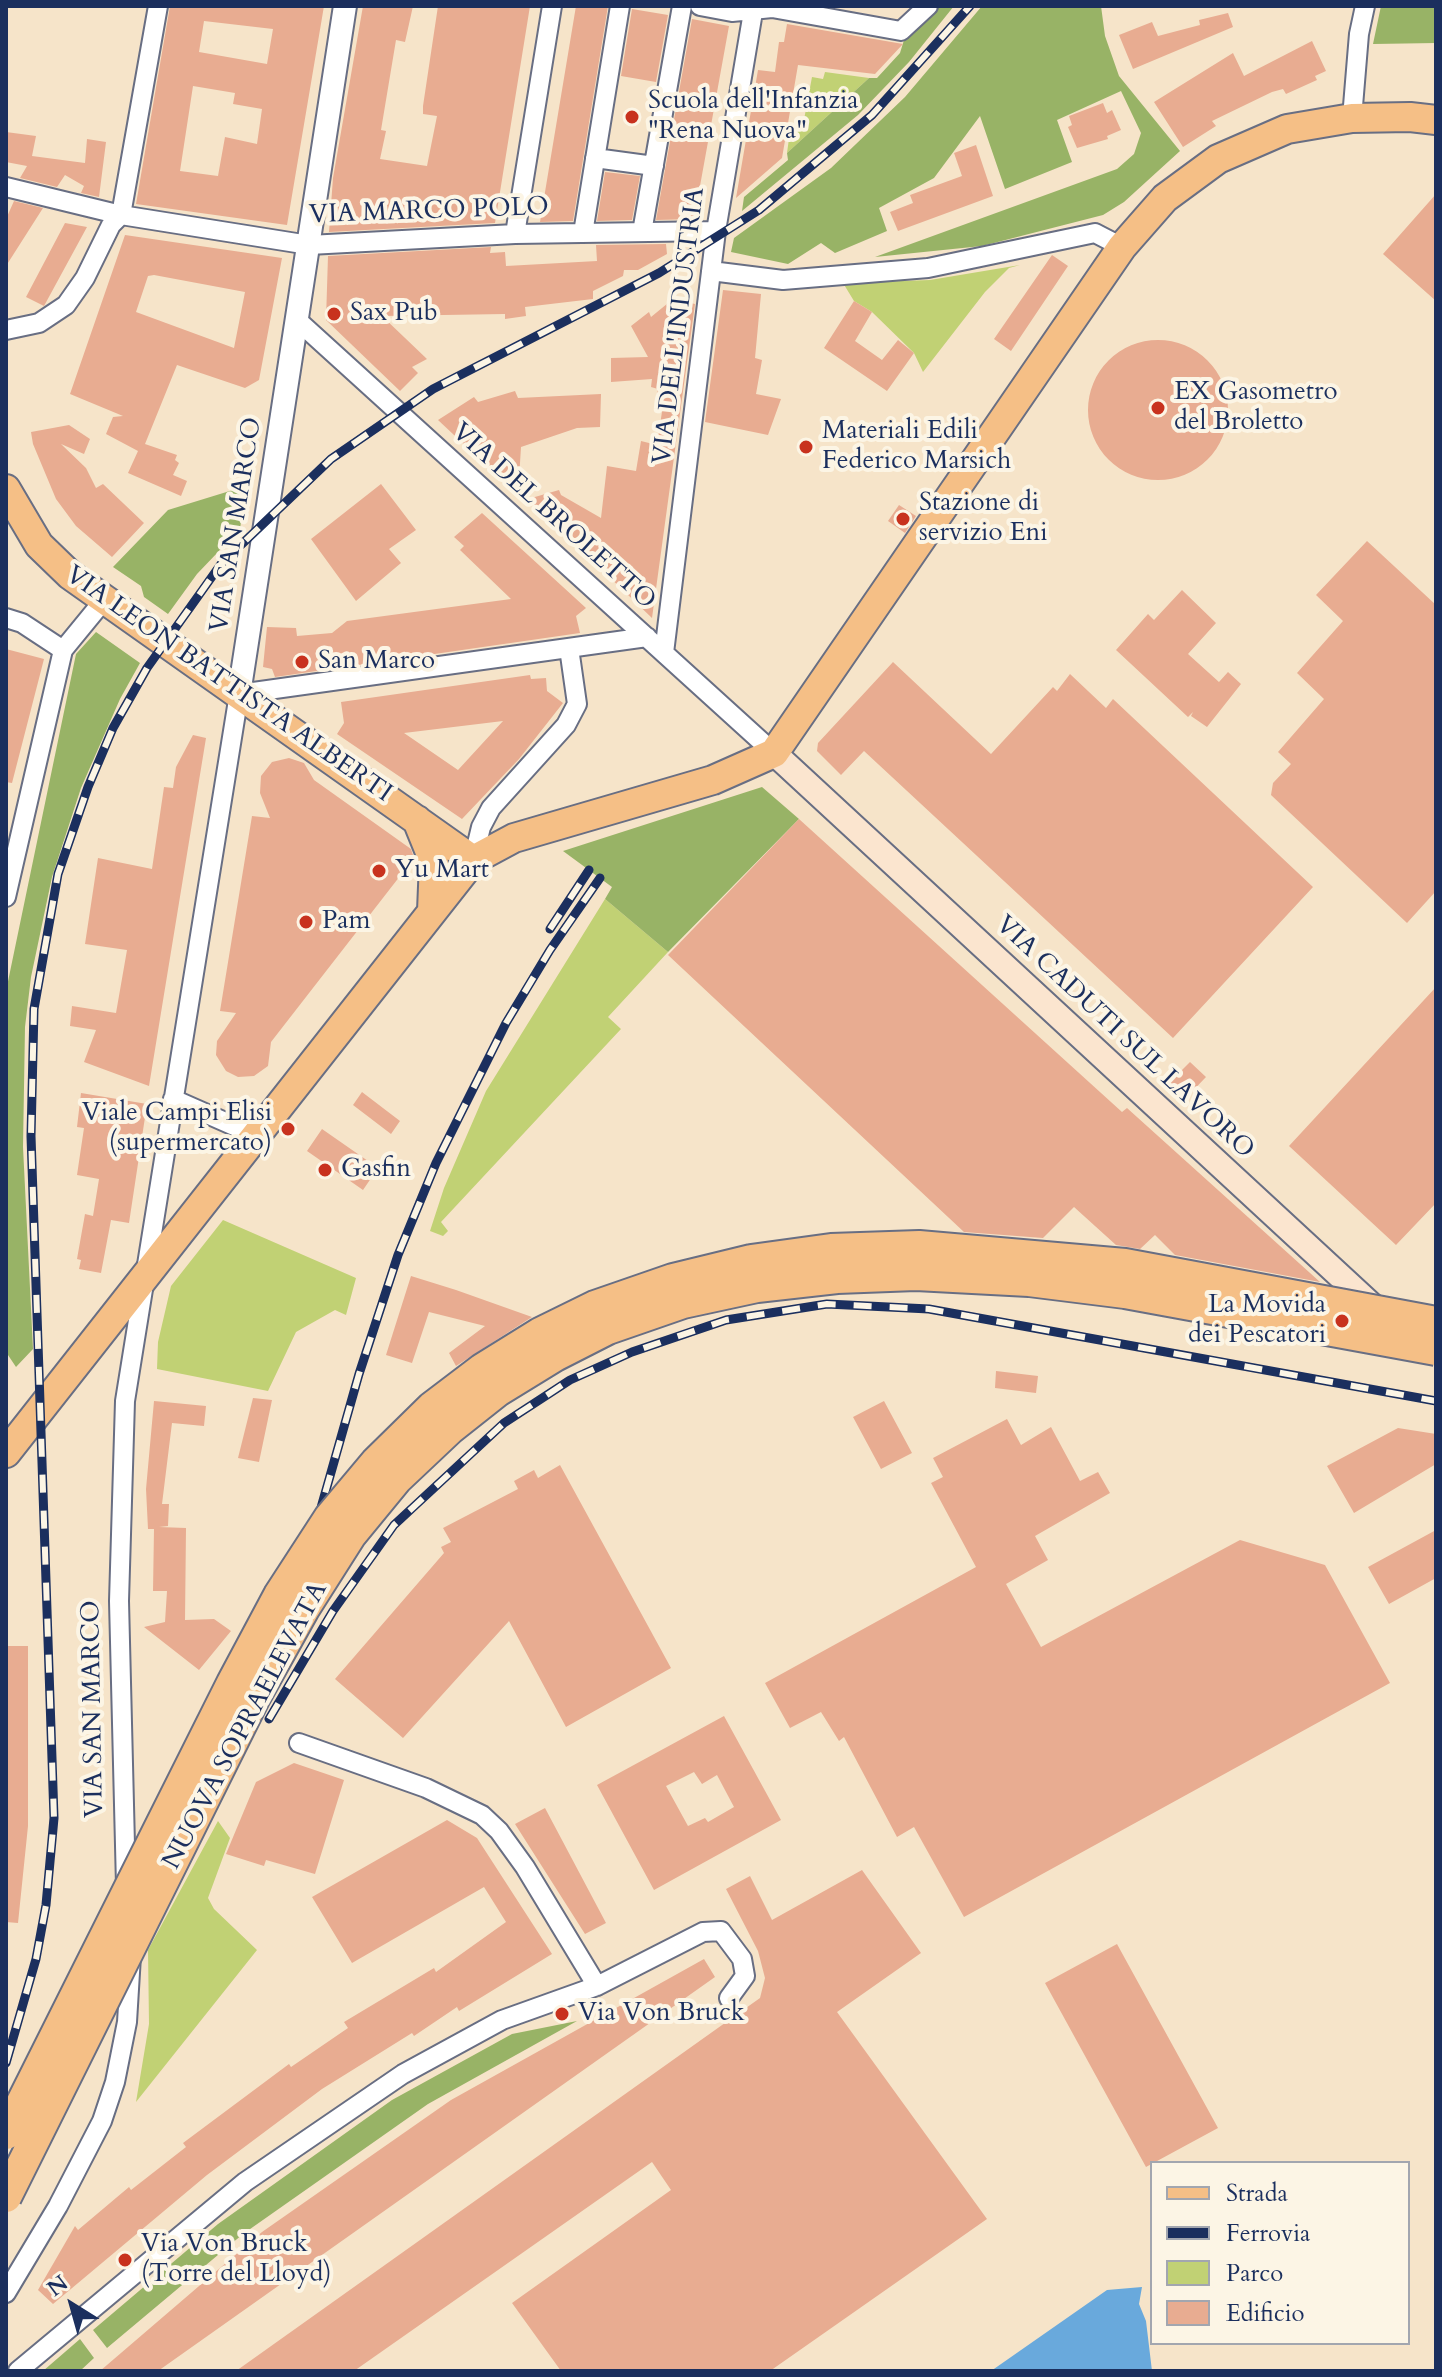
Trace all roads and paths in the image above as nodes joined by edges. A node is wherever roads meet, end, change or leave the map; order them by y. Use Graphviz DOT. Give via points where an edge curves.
graph roads {
  1 [pos="158,6"];
  2 [pos="345,6"];
  3 [pos="552,6"];
  4 [pos="620,6"];
  5 [pos="682,6"];
  6 [pos="700,6"];
  7 [pos="928,6"];
  8 [pos="1365,6"];
  9 [pos="753,8"];
  10 [pos="1352,118"];
  11 [pos="1436,120"];
  12 [pos="595,158"];
  13 [pos="654,166"];
  14 [pos="6,187"];
  15 [pos="121,215"];
  16 [pos="716,231"];
  17 [pos="642,232"];
  18 [pos="583,233"];
  19 [pos="515,234"];
  20 [pos="309,245"];
  21 [pos="1122,247"];
  22 [pos="711,271"];
  23 [pos="297,320"];
  24 [pos="6,330"];
  25 [pos="6,489"];
  26 [pos="104,600"];
  27 [pos="6,618"];
  28 [pos="647,637"];
  29 [pos="569,648"];
  30 [pos="63,650"];
  31 [pos="664,653"];
  32 [pos="239,694"];
  33 [pos="774,753"];
  34 [pos="415,817"];
  35 [pos="473,860"];
  36 [pos="6,897"];
  37 [pos="432,911"];
  38 [pos="173,1099"];
  39 [pos="257,1136"];
  40 [pos="143,1281"];
  41 [pos="1436,1322"];
  42 [pos="1436,1350"];
  43 [pos="1436,1363"];
  44 [pos="6,1453"];
  45 [pos="299,1743"];
  46 [pos="597,1986"];
  47 [pos="729,1998"];
  48 [pos="6,2134"];
  49 [pos="6,2197"];
  50 [pos="6,2293"];
  51 [pos="18,2371"];
  1 -- 15 [label="street"];
  2 -- 20 [label="street, VIA SAN MARCO"];
  3 -- 19 [label="street"];
  4 -- 12 [label="street"];
  5 -- 13 [label="street"];
  6 -- 9 [label="street" via="732,12"];
  7 -- 9 [label="street" via="901,31"];
  8 -- 10 [label="street"];
  9 -- 16 [label="street, VIA DELL'INDUSTRIA"];
  10 -- 11 [label="main road"];
  10 -- 21 [label="main road" via="1287,129 1218,159 1165,198"];
  12 -- 13 [label="street"];
  12 -- 18 [label="street"];
  13 -- 17 [label="street"];
  14 -- 15 [label="street, VIA MARCO POLO"];
  15 -- 20 [label="street, VIA MARCO POLO"];
  15 -- 24 [label="street" via="66,305 39,323"];
  16 -- 17 [label="street, VIA MARCO POLO"];
  16 -- 22 [label="street, VIA DELL'INDUSTRIA"];
  17 -- 18 [label="street, VIA MARCO POLO"];
  18 -- 19 [label="street, VIA MARCO POLO"];
  19 -- 20 [label="street, VIA MARCO POLO"];
  20 -- 23 [label="street, VIA SAN MARCO"];
  21 -- 22 [label="street" via="1095,233 928,268 783,280"];
  21 -- 33 [label="main road"];
  22 -- 31 [label="street, VIA DELL'INDUSTRIA"];
  23 -- 28 [label="street, VIA DEL BROLETTO"];
  23 -- 32 [label="street, VIA SAN MARCO"];
  25 -- 26 [label="main road, VIA LEON BATTISTA ALBERTI" via="39,545"];
  26 -- 30 [label="street"];
  26 -- 32 [label="main road, VIA LEON BATTISTA ALBERTI"];
  27 -- 30 [label="street"];
  28 -- 29 [label="street"];
  28 -- 31 [label="street, VIA DEL BROLETTO"];
  29 -- 32 [label="street"];
  29 -- 35 [label="street" via="577,704 566,725 491,808"];
  30 -- 36 [label="street"];
  31 -- 33 [label="street, VIA DEL BROLETTO"];
  32 -- 34 [label="main road, VIA LEON BATTISTA ALBERTI"];
  32 -- 38 [label="street, VIA SAN MARCO"];
  33 -- 35 [label="main road" via="713,780 514,838"];
  33 -- 43 [label="main road, VIA CADUTI SUL LAVORO"];
  34 -- 35 [label="main road, VIA LEON BATTISTA ALBERTI"];
  34 -- 37 [label="main road" via="434,862"];
  35 -- 37 [label="main road"];
  37 -- 39 [label="main road"];
  38 -- 39 [label="street"];
  38 -- 40 [label="street, VIA SAN MARCO"];
  39 -- 40 [label="main road"];
  40 -- 44 [label="main road"];
  40 -- 50 [label="street, VIA SAN MARCO" via="125,1401 120,1500 126,1907 132,1970 127,2022 115,2082 86,2156"];
  41 -- 48 [label="highway, NUOVA SOPRAELEVATA, bridge" via="1125,1264 919,1246 831,1249 751,1260 673,1279 595,1306 540,1333 432,1407 329,1518 279,1595 232,1683"];
  42 -- 49 [label="highway, NUOVA SOPRAELEVATA, bridge" via="1125,1293 916,1275 757,1287 683,1303 608,1329 555,1356 450,1429 397,1479 351,1535 255,1697"];
  45 -- 46 [label="street" via="426,1788 482,1815 525,1867"];
  46 -- 47 [label="street" via="703,1932 721,1931 742,1959 745,1976"];
  46 -- 51 [label="street" via="502,2020 403,2074 317,2130 245,2182"];
}
